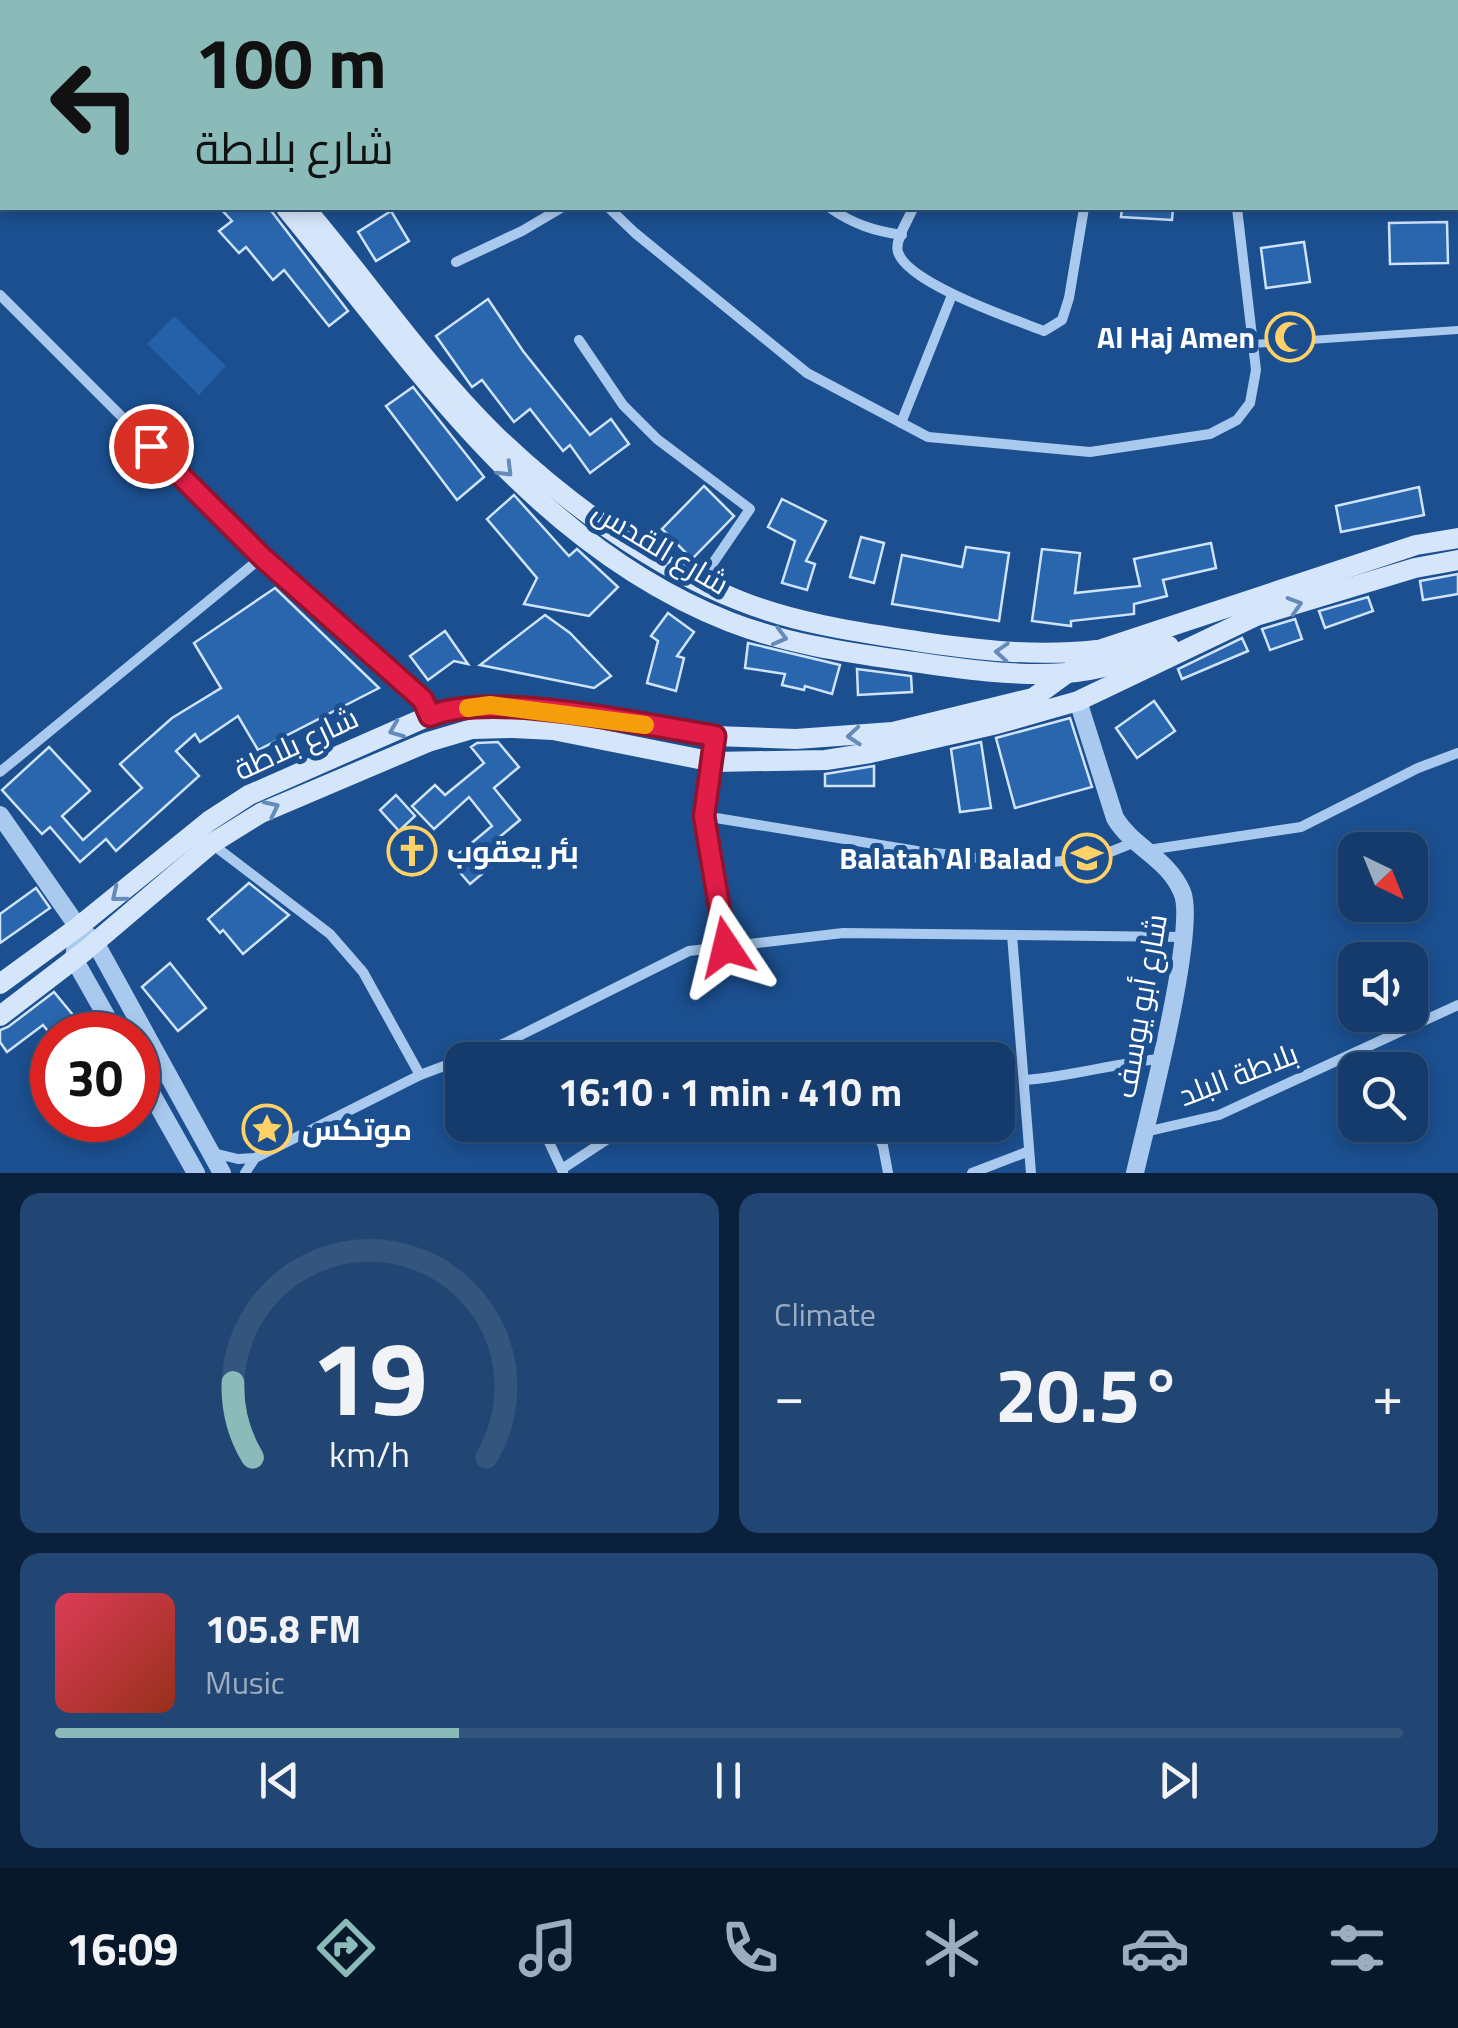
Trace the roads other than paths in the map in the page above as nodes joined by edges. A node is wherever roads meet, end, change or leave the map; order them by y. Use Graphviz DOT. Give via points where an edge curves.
graph roads {
  1 [pos="288,210"];
  2 [pos="307,210"];
  3 [pos="558,210"];
  4 [pos="612,210"];
  5 [pos="833,210"];
  6 [pos="913,210"];
  7 [pos="1084,210"];
  8 [pos="1237,210"];
  9 [pos="902,235"];
  10 [pos="456,262"];
  11 [pos="0,295"];
  12 [pos="952,295"];
  13 [pos="1458,330"];
  14 [pos="579,340"];
  15 [pos="1253,344"];
  16 [pos="901,423"];
  17 [pos="1458,538"];
  18 [pos="262,557"];
  19 [pos="1458,560"];
  20 [pos="700,582"];
  21 [pos="1256,616"];
  22 [pos="1099,650"];
  23 [pos="1073,670"];
  24 [pos="1078,701"];
  25 [pos="430,716"];
  26 [pos="715,736"];
  27 [pos="434,740"];
  28 [pos="1458,753"];
  29 [pos="714,762"];
  30 [pos="0,772"];
  31 [pos="0,815"];
  32 [pos="704,816"];
  33 [pos="211,844"];
  34 [pos="1141,846"];
  35 [pos="78,928"];
  36 [pos="1012,935"];
  37 [pos="1182,937"];
  38 [pos="95,942"];
  39 [pos="726,947"];
  40 [pos="74,959"];
  41 [pos="0,984"];
  42 [pos="1458,1005"];
  43 [pos="105,1012"];
  44 [pos="0,1016"];
  45 [pos="507,1042"];
  46 [pos="1160,1059"];
  47 [pos="445,1066"];
  48 [pos="420,1075"];
  49 [pos="1024,1080"];
  50 [pos="160,1109"];
  51 [pos="1144,1133"];
  52 [pos="549,1142"];
  53 [pos="604,1142"];
  54 [pos="881,1142"];
  55 [pos="1029,1151"];
  56 [pos="210,1152"];
  57 [pos="255,1158"];
  58 [pos="562,1171"];
  59 [pos="196,1173"];
  60 [pos="222,1173"];
  61 [pos="246,1173"];
  62 [pos="888,1173"];
  63 [pos="972,1173"];
  64 [pos="1031,1173"];
  65 [pos="1135,1173"];
  1 -- 23 [label="main road, شارع القدس, one-way" via="416,371 514,478 560,520 655,585 732,622 818,647 976,671"];
  2 -- 20 [label="main road, شارع القدس" via="494,433 605,524"];
  3 -- 10 [label="street"];
  4 -- 16 [label="street" via="807,373"];
  5 -- 9 [label="street" via="875,231"];
  6 -- 9 [label="street"];
  7 -- 12 [label="street" via="1062,320 1044,331"];
  8 -- 15 [label="street"];
  9 -- 12 [label="street" via="898,256"];
  11 -- 18 [label="street"];
  12 -- 16 [label="street"];
  13 -- 15 [label="lane"];
  14 -- 20 [label="street" via="646,428 750,509"];
  15 -- 16 [label="street" via="1250,403 1237,420 1210,434 1090,452 928,437"];
  17 -- 22 [label="main road" via="1416,545"];
  18 -- 25 [label="street" via="423,700"];
  18 -- 30 [label="street"];
  21 -- 19 [label="main road, one-way"];
  22 -- 20 [label="main road, شارع القدس, one-way" via="972,650 879,635 740,601"];
  21 -- 23 [label="main road, شارع القدس" via="1118,663"];
  21 -- 24 [label="main road, شارع بلاطة"];
  22 -- 23 [label="main road"];
  23 -- 26 [label="main road, شارع بلاطة, one-way" via="1034,698 893,732"];
  24 -- 29 [label="main road, شارع بلاطة" via="870,753"];
  24 -- 34 [label="street, شارع أبو يوسف" via="1115,818"];
  25 -- 26 [label="main road, شارع بلاطة" via="490,705"];
  25 -- 27 [label="street"];
  25 -- 35 [label="main road, شارع بلاطة, one-way" via="249,795"];
  26 -- 29 [label="street"];
  27 -- 29 [label="main road, شارع بلاطة" via="472,729 553,730"];
  33 -- 27 [label="main road, شارع بلاطة, one-way" via="276,806"];
  28 -- 34 [label="street" via="1301,828"];
  29 -- 32 [label="street"];
  31 -- 35 [label="street"];
  32 -- 34 [label="street" via="1030,864"];
  32 -- 39 [label="street"];
  33 -- 38 [label="main road, شارع بلاطة"];
  33 -- 48 [label="street" via="330,934 363,972"];
  34 -- 37 [label="street, شارع أبو يوسف" via="1182,892"];
  35 -- 38 [label="street"];
  35 -- 40 [label="street"];
  35 -- 41 [label="main road, شارع بلاطة"];
  36 -- 37 [label="street"];
  36 -- 39 [label="street" via="843,933"];
  36 -- 49 [label="street"];
  37 -- 46 [label="street, شارع أبو يوسف"];
  38 -- 40 [label="main road, شارع بلاطة"];
  38 -- 56 [label="street"];
  39 -- 45 [label="street" via="689,951"];
  40 -- 43 [label="street"];
  40 -- 44 [label="main road, شارع بلاطة"];
  42 -- 51 [label="street, بلاطة البلد" via="1220,1115"];
  46 -- 49 [label="street"];
  46 -- 51 [label="street, شارع أبو يوسف"];
  47 -- 48 [label="street"];
  48 -- 57 [label="street"];
  49 -- 55 [label="street"];
  50 -- 59 [label="street"];
  51 -- 65 [label="street, شارع أبو يوسف"];
  52 -- 58 [label="street"];
  53 -- 58 [label="street"];
  54 -- 62 [label="street"];
  55 -- 63 [label="street"];
  55 -- 64 [label="street"];
  56 -- 57 [label="street"];
  56 -- 60 [label="street"];
  57 -- 61 [label="street"];
}
